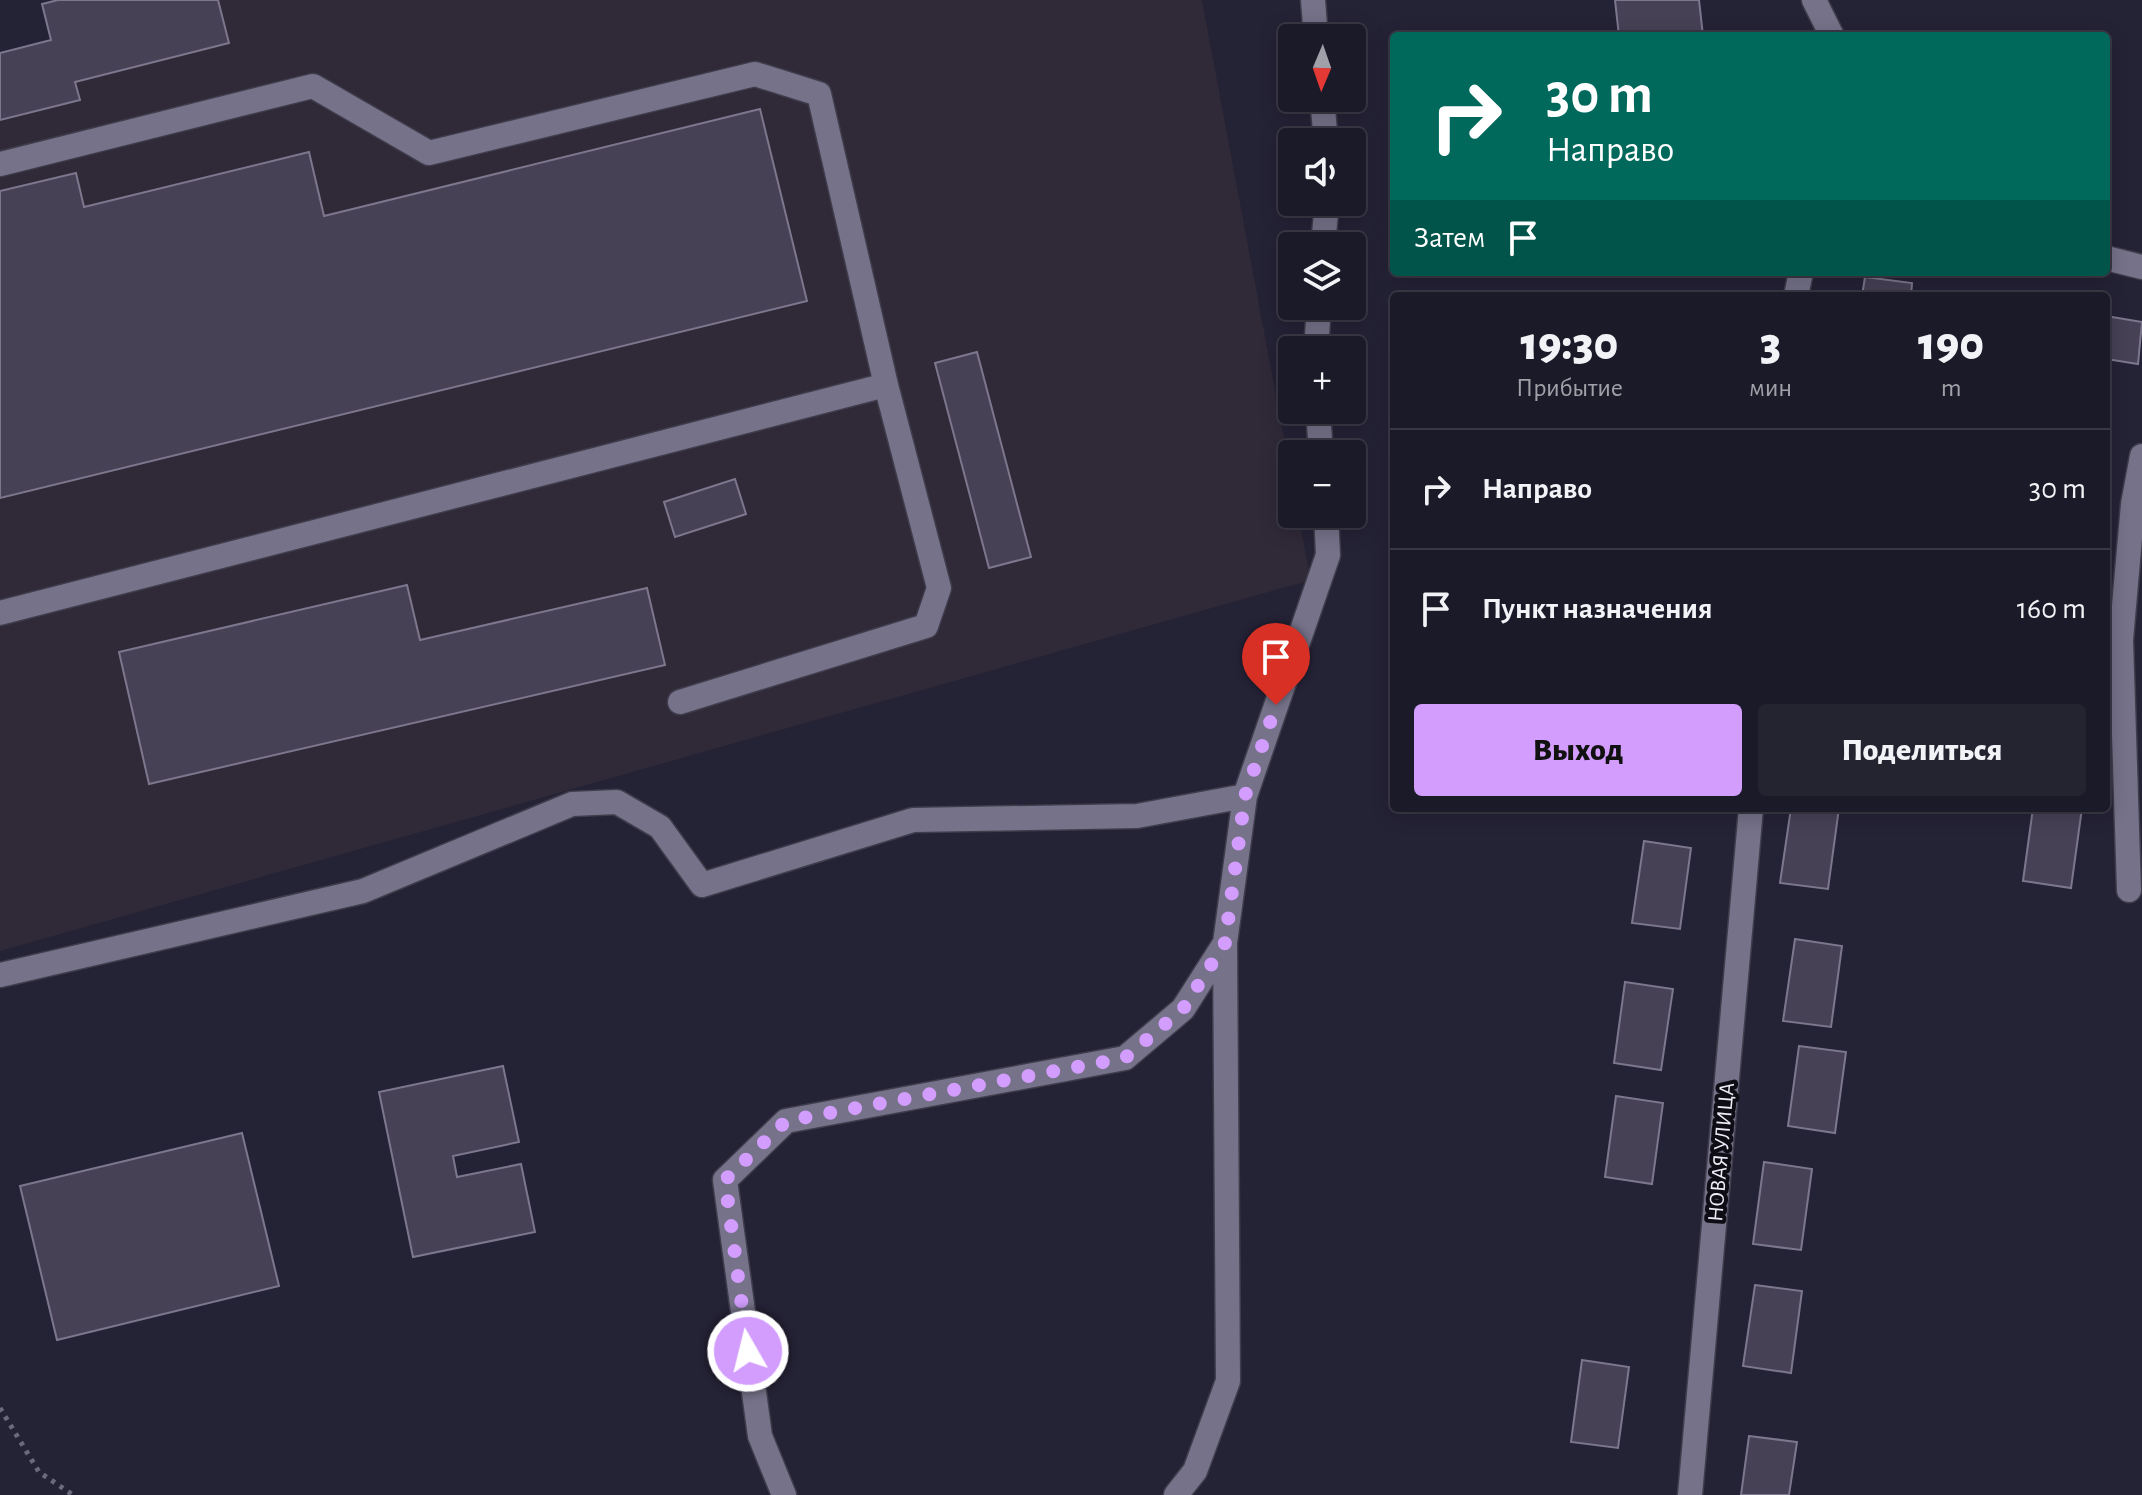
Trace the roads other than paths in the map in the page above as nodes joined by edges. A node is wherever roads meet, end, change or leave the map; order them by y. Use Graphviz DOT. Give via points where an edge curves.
graph roads {
  1 [pos="1313,0"];
  2 [pos="1814,0"];
  3 [pos="1315,24"];
  4 [pos="1830,32"];
  5 [pos="0,164"];
  6 [pos="2110,259"];
  7 [pos="2142,267"];
  8 [pos="886,385"];
  9 [pos="2142,456"];
  10 [pos="1327,528"];
  11 [pos="0,613"];
  12 [pos="680,702"];
  13 [pos="1245,796"];
  14 [pos="1751,812"];
  15 [pos="2129,890"];
  16 [pos="1225,943"];
  17 [pos="0,975"];
  18 [pos="784,1495"];
  19 [pos="1176,1495"];
  20 [pos="1690,1495"];
  1 -- 3 [label="street"];
  2 -- 4 [label="street"];
  5 -- 8 [label="street" via="313,86 429,153 755,74 819,94"];
  6 -- 7 [label="street"];
  8 -- 11 [label="street"];
  8 -- 12 [label="street" via="939,588 926,626"];
  9 -- 15 [label="street" via="2121,640"];
  10 -- 13 [label="street" via="1328,555"];
  13 -- 16 [label="street"];
  13 -- 17 [label="street" via="1137,816 913,820 702,885 660,827 617,802 572,804 363,891"];
  14 -- 20 [label="street, НОВАЯ УЛИЦА"];
  16 -- 18 [label="street" via="1183,1009 1125,1058 786,1121 725,1180 760,1436"];
  16 -- 19 [label="street" via="1228,1381 1195,1471"];
}
